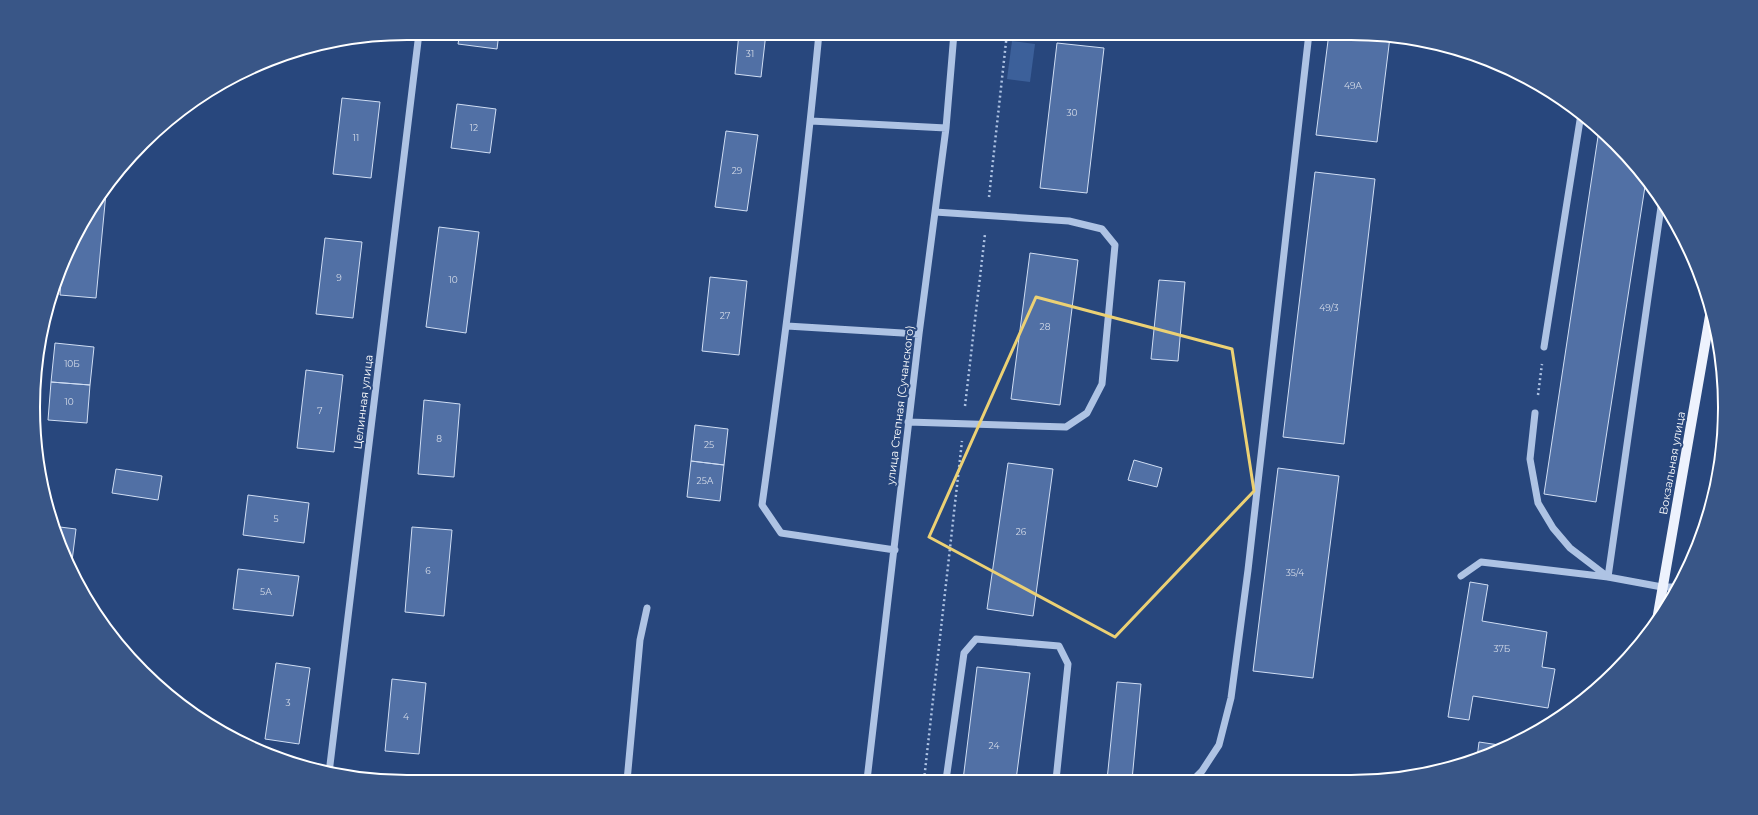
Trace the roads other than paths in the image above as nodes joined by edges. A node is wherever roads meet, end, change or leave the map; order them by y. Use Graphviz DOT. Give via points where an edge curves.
graph roads {
  1 [pos="418,40"];
  2 [pos="818,40"];
  3 [pos="953,40"];
  4 [pos="1308,40"];
  5 [pos="811,121"];
  6 [pos="1580,121"];
  7 [pos="946,128"];
  8 [pos="1661,210"];
  9 [pos="935,212"];
  10 [pos="1708,323"];
  11 [pos="787,326"];
  12 [pos="919,334"];
  13 [pos="1544,347"];
  14 [pos="1535,413"];
  15 [pos="908,422"];
  16 [pos="894,550"];
  17 [pos="1461,576"];
  18 [pos="1608,577"];
  19 [pos="1662,587"];
  20 [pos="1671,587"];
  21 [pos="1659,607"];
  22 [pos="647,608"];
  23 [pos="330,766"];
  24 [pos="628,775"];
  25 [pos="868,775"];
  26 [pos="947,775"];
  27 [pos="1057,775"];
  28 [pos="1199,775"];
  1 -- 23 [label="street, Целинная улица"];
  2 -- 5 [label="street"];
  3 -- 7 [label="street, улица Степная (Сучанского)"];
  4 -- 28 [label="street" via="1232,698 1219,745"];
  5 -- 7 [label="street"];
  5 -- 11 [label="street"];
  6 -- 13 [label="street"];
  7 -- 9 [label="street, улица Степная (Сучанского)"];
  8 -- 18 [label="street"];
  9 -- 12 [label="street, улица Степная (Сучанского)"];
  9 -- 15 [label="street" via="1069,221 1102,229 1115,244 1102,384 1087,413 1066,427"];
  10 -- 19 [label="main road, Вокзальная улица"];
  11 -- 12 [label="street"];
  11 -- 16 [label="street" via="762,505 781,533"];
  12 -- 15 [label="street, улица Степная (Сучанского)"];
  14 -- 18 [label="street" via="1530,460 1538,503 1553,528 1570,548"];
  15 -- 16 [label="street, улица Степная (Сучанского)"];
  16 -- 25 [label="street, улица Степная (Сучанского)"];
  17 -- 18 [label="street" via="1481,562"];
  18 -- 19 [label="street"];
  19 -- 20 [label="street"];
  19 -- 21 [label="main road, Вокзальная улица"];
  22 -- 24 [label="street" via="640,640"];
  26 -- 27 [label="street" via="964,653 976,639 1058,646 1068,664"];
}
